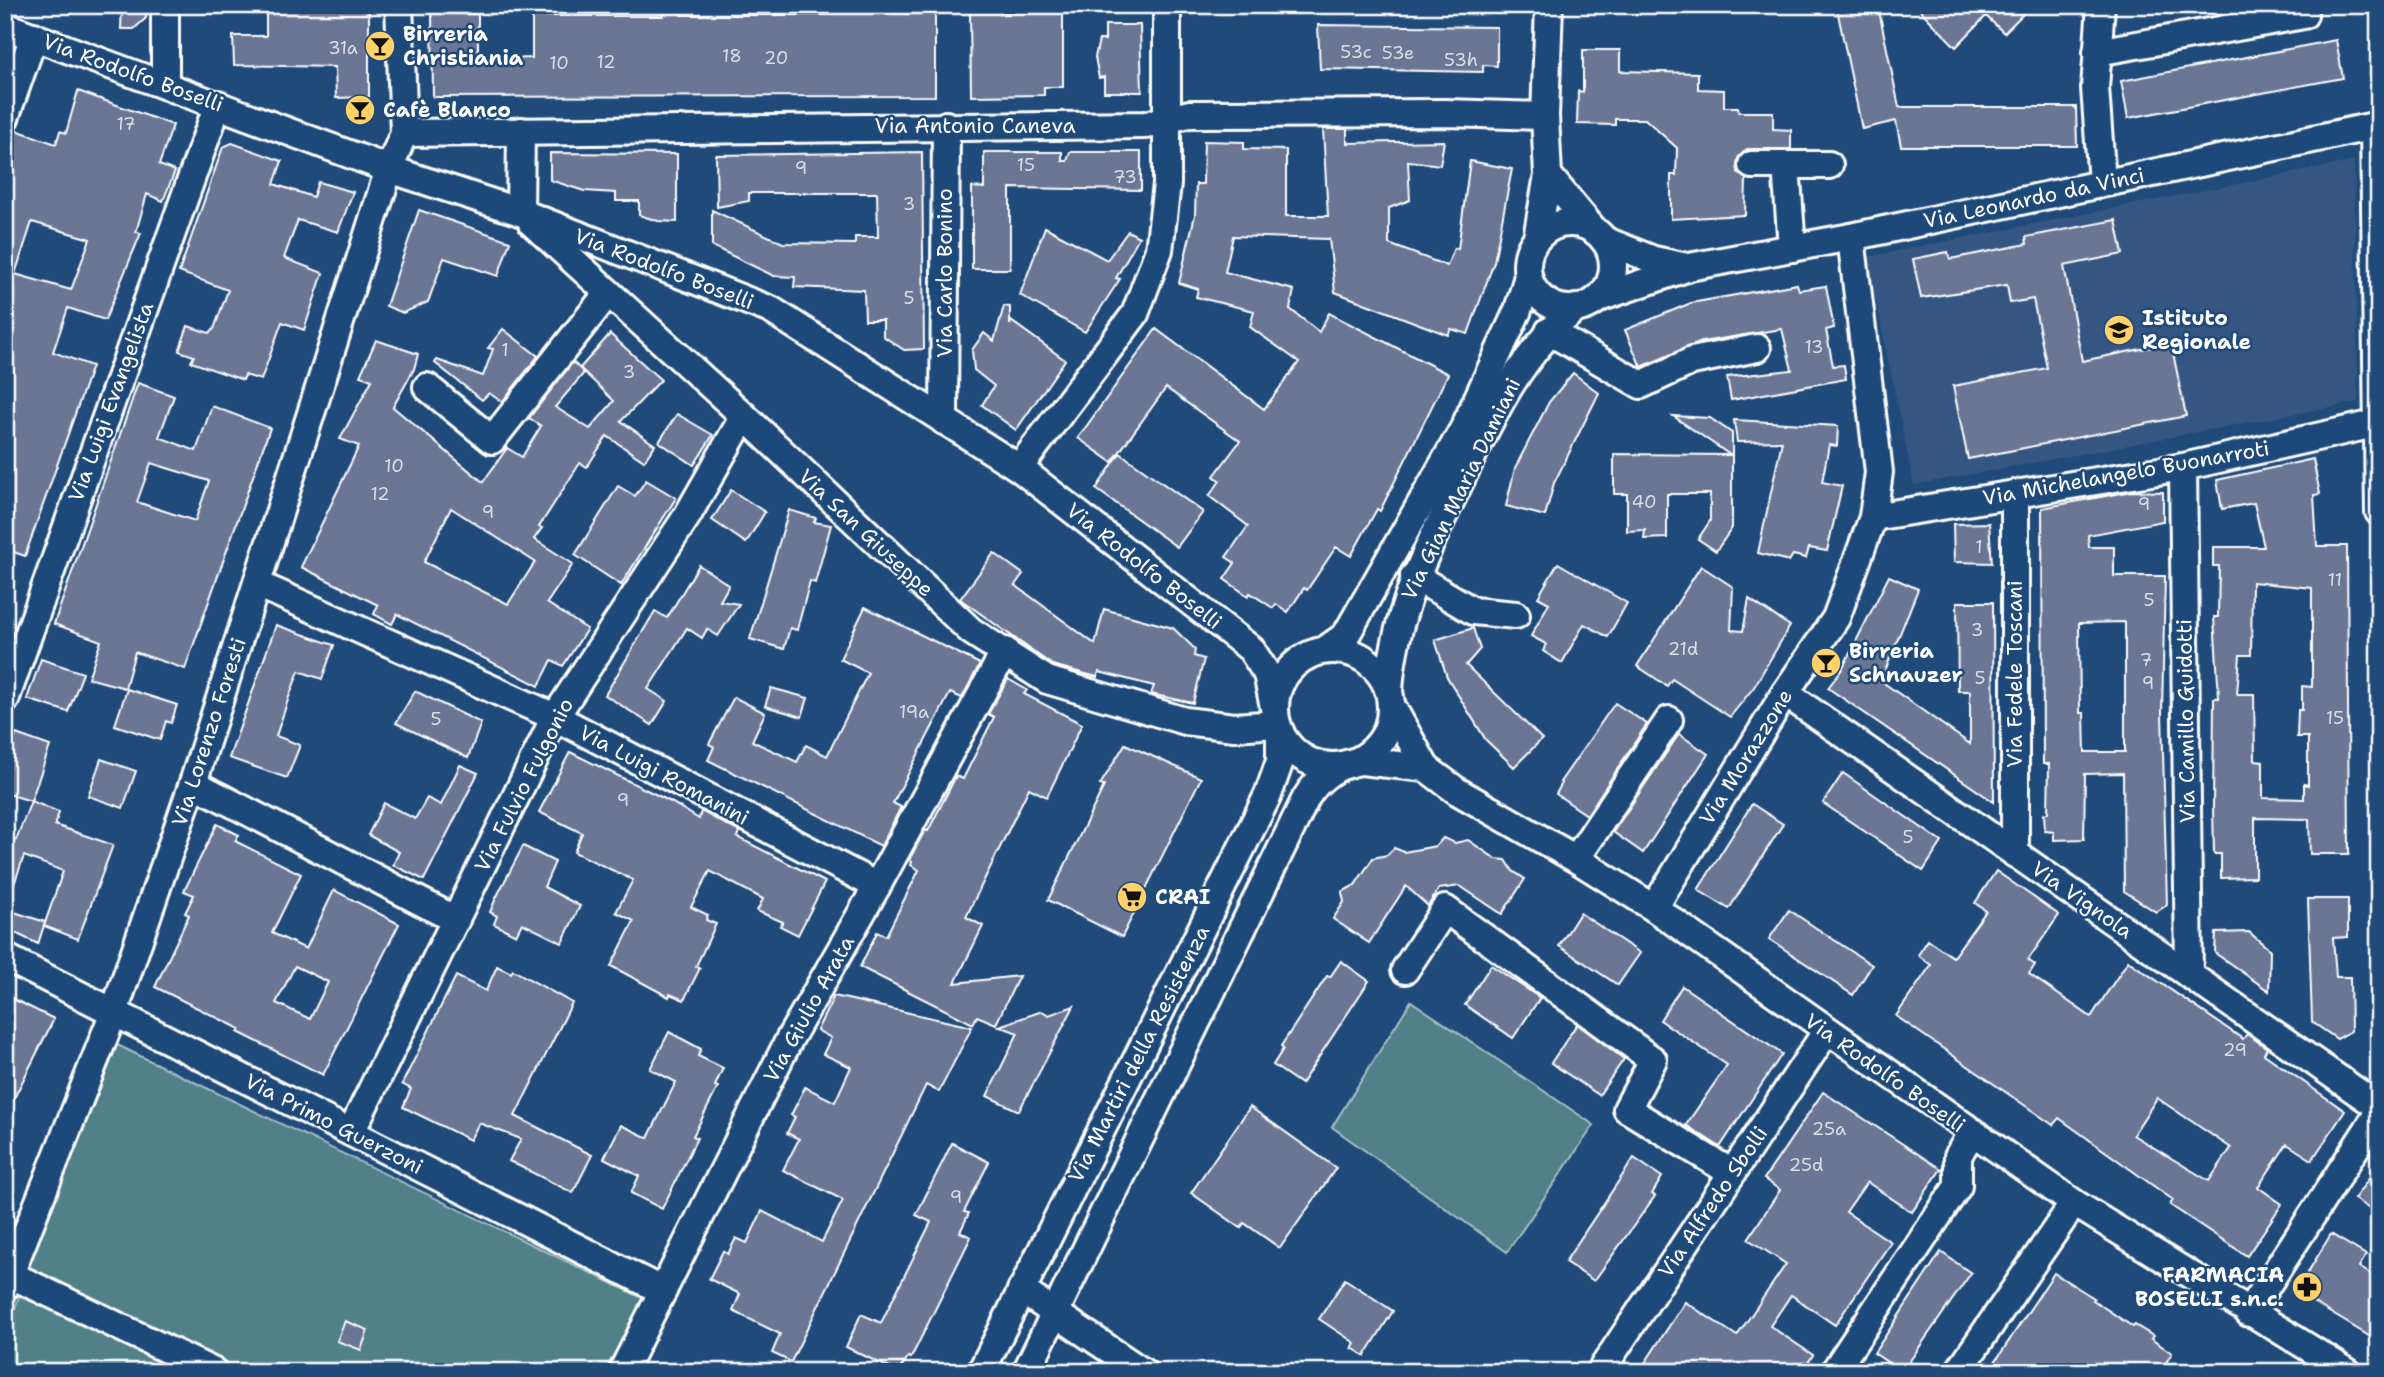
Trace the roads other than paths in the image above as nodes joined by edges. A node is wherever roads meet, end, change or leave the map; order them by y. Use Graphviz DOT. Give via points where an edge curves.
graph roads {
  1 [pos="165,5"];
  2 [pos="399,5"];
  3 [pos="1167,5"];
  4 [pos="1549,5"];
  5 [pos="2101,5"];
  6 [pos="2302,5"];
  7 [pos="5,26"];
  8 [pos="34,36"];
  9 [pos="2097,52"];
  10 [pos="165,85"];
  11 [pos="218,104"];
  12 [pos="1545,116"];
  13 [pos="5,118"];
  14 [pos="1168,120"];
  15 [pos="946,125"];
  16 [pos="2376,126"];
  17 [pos="521,131"];
  18 [pos="404,133"];
  19 [pos="1752,165"];
  20 [pos="1786,165"];
  21 [pos="1829,165"];
  22 [pos="389,169"];
  23 [pos="1548,175"];
  24 [pos="2102,183"];
  25 [pos="520,212"];
  26 [pos="1599,234"];
  27 [pos="1851,237"];
  28 [pos="1537,238"];
  29 [pos="1792,248"];
  30 [pos="1689,267"];
  31 [pos="1528,276"];
  32 [pos="608,293"];
  33 [pos="1587,303"];
  34 [pos="1549,331"];
  35 [pos="1757,348"];
  36 [pos="427,387"];
  37 [pos="744,416"];
  38 [pos="944,421"];
  39 [pos="2378,423"];
  40 [pos="2183,467"];
  41 [pos="1019,468"];
  42 [pos="2015,495"];
  43 [pos="2379,512"];
  44 [pos="1873,517"];
  45 [pos="1414,576"];
  46 [pos="257,584"];
  47 [pos="1516,614"];
  48 [pos="1251,649"];
  49 [pos="1005,651"];
  50 [pos="1320,651"];
  51 [pos="1785,693"];
  52 [pos="1390,698"];
  53 [pos="5,700"];
  54 [pos="555,717"];
  55 [pos="1669,720"];
  56 [pos="1277,722"];
  57 [pos="1353,762"];
  58 [pos="1426,768"];
  59 [pos="193,783"];
  60 [pos="2015,854"];
  61 [pos="1576,859"];
  62 [pos="877,886"];
  63 [pos="1654,908"];
  64 [pos="456,920"];
  65 [pos="5,957"];
  66 [pos="1405,970"];
  67 [pos="2189,975"];
  68 [pos="114,1012"];
  69 [pos="1826,1032"];
  70 [pos="1132,1067"];
  71 [pos="1166,1084"];
  72 [pos="2379,1109"];
  73 [pos="351,1132"];
  74 [pos="1971,1133"];
  75 [pos="1732,1173"];
  76 [pos="2074,1203"];
  77 [pos="7,1277"];
  78 [pos="1021,1290"];
  79 [pos="663,1291"];
  80 [pos="1055,1313"];
  81 [pos="2249,1313"];
  82 [pos="214,1372"];
  83 [pos="622,1372"];
  84 [pos="981,1372"];
  85 [pos="1026,1372"];
  86 [pos="1143,1372"];
  87 [pos="1600,1372"];
  88 [pos="1834,1372"];
  89 [pos="1958,1372"];
  90 [pos="2348,1372"];
  1 -- 10 [label="street"];
  2 -- 18 [label="street"];
  3 -- 14 [label="street"];
  4 -- 12 [label="street, Via Gian Maria Damiani"];
  5 -- 9 [label="street"];
  6 -- 9 [label="street" via="2304,15"];
  7 -- 8 [label="street, Via Rodolfo Boselli"];
  8 -- 10 [label="street, Via Rodolfo Boselli"];
  8 -- 13 [label="street"];
  9 -- 24 [label="street"];
  10 -- 11 [label="street, Via Rodolfo Boselli"];
  11 -- 22 [label="street, Via Rodolfo Boselli"];
  11 -- 53 [label="street, Via Luigi Evangelista"];
  12 -- 14 [label="street, Via Antonio Caneva" via="1189,114"];
  12 -- 23 [label="street, Via Gian Maria Damiani"];
  14 -- 15 [label="street, Via Antonio Caneva" via="1146,125"];
  14 -- 41 [label="street" via="1159,250 1135,314"];
  15 -- 17 [label="street, Via Antonio Caneva"];
  15 -- 38 [label="street, Via Carlo Bonino"];
  16 -- 24 [label="street, Via Leonardo da Vinci"];
  16 -- 39 [label="street"];
  17 -- 18 [label="street, Via Antonio Caneva"];
  17 -- 25 [label="street"];
  18 -- 22 [label="street, Via Lorenzo Foresti"];
  19 -- 20 [label="street"];
  20 -- 21 [label="street"];
  20 -- 29 [label="street"];
  22 -- 25 [label="street, Via Rodolfo Boselli"];
  22 -- 46 [label="street, Via Lorenzo Foresti"];
  23 -- 26 [label="street, Via Gian Maria Damiani"];
  23 -- 28 [label="street, Via Gian Maria Damiani"];
  24 -- 27 [label="street, Via Leonardo da Vinci"];
  25 -- 32 [label="street, Via San Giuseppe"];
  25 -- 38 [label="street, Via Rodolfo Boselli" via="771,310"];
  26 -- 28 [label="street" via="1562,223"];
  26 -- 30 [label="street, Via Leonardo da Vinci" via="1654,260"];
  26 -- 33 [label="street, Via Gian Maria Damiani" via="1610,250 1613,270 1607,289"];
  27 -- 29 [label="street, Via Leonardo da Vinci"];
  27 -- 44 [label="street, Via Morazzone" via="1879,472"];
  28 -- 31 [label="street, Via Gian Maria Damiani" via="1528,256"];
  29 -- 30 [label="street, Via Leonardo da Vinci"];
  30 -- 33 [label="street, Via Leonardo da Vinci"];
  31 -- 33 [label="street" via="1545,301 1564,309"];
  31 -- 50 [label="street, Via Gian Maria Damiani" via="1518,310 1464,428 1346,635"];
  32 -- 36 [label="street" via="492,440"];
  32 -- 37 [label="street, Via San Giuseppe"];
  33 -- 34 [label="street, Via Gian Maria Damiani"];
  34 -- 35 [label="street" via="1641,385 1692,361"];
  34 -- 45 [label="street, Via Gian Maria Damiani" via="1497,404"];
  37 -- 49 [label="street, Via San Giuseppe" via="971,631"];
  37 -- 54 [label="street, Via Fulvio Fulgonio" via="687,516"];
  38 -- 41 [label="street, Via Rodolfo Boselli"];
  39 -- 40 [label="street, Via Michelangelo Buonarroti"];
  39 -- 43 [label="street"];
  40 -- 42 [label="street, Via Michelangelo Buonarroti"];
  40 -- 67 [label="street, Via Camillo Guidotti"];
  41 -- 48 [label="street, Via Rodolfo Boselli"];
  42 -- 44 [label="street, Via Michelangelo Buonarroti"];
  42 -- 60 [label="street, Via Fedele Toscani"];
  44 -- 51 [label="street, Via Morazzone" via="1836,618"];
  45 -- 47 [label="street" via="1473,611"];
  45 -- 52 [label="street, Via Gian Maria Damiani" via="1391,657"];
  46 -- 54 [label="street, Via Luigi Romanini"];
  46 -- 59 [label="street, Via Lorenzo Foresti"];
  48 -- 50 [label="street" via="1293,654"];
  48 -- 56 [label="street, Via Rodolfo Boselli" via="1267,674"];
  49 -- 56 [label="street, Via San Giuseppe" via="1047,681 1185,721 1234,727"];
  49 -- 62 [label="street, Via Giulio Arata"];
  50 -- 52 [label="street" via="1339,650 1365,659 1384,679"];
  50 -- 56 [label="street" via="1300,660 1282,680"];
  51 -- 60 [label="street, Via Vignola"];
  51 -- 63 [label="street, Via Morazzone"];
  52 -- 57 [label="street" via="1386,732"];
  52 -- 58 [label="street, Via Rodolfo Boselli"];
  54 -- 62 [label="street, Via Luigi Romanini"];
  54 -- 64 [label="street, Via Fulvio Fulgonio"];
  55 -- 61 [label="street"];
  56 -- 57 [label="street" via="1296,752 1307,760 1332,766"];
  56 -- 70 [label="street, Via Martiri della Resistenza" via="1282,750 1273,783"];
  57 -- 58 [label="street"];
  57 -- 71 [label="street, Via Martiri della Resistenza" via="1328,774 1306,797"];
  58 -- 61 [label="street, Via Rodolfo Boselli" via="1457,791"];
  59 -- 64 [label="street"];
  59 -- 68 [label="street, Via Lorenzo Foresti"];
  60 -- 67 [label="street, Via Vignola"];
  61 -- 63 [label="street, Via Rodolfo Boselli"];
  62 -- 79 [label="street, Via Giulio Arata" via="790,1038"];
  63 -- 69 [label="street, Via Rodolfo Boselli"];
  64 -- 73 [label="street, Via Fulvio Fulgonio"];
  65 -- 68 [label="street, Via Primo Guerzoni"];
  66 -- 75 [label="street" via="1445,909 1653,1059 1627,1109"];
  67 -- 72 [label="street, Via Vignola"];
  68 -- 73 [label="street, Via Primo Guerzoni"];
  68 -- 77 [label="street, Via Lorenzo Foresti"];
  69 -- 74 [label="street, Via Rodolfo Boselli"];
  69 -- 75 [label="street, Via Alfredo Sbolli"];
  70 -- 71 [label="street"];
  70 -- 78 [label="street, Via Martiri della Resistenza"];
  71 -- 80 [label="street, Via Martiri della Resistenza"];
  72 -- 81 [label="street"];
  73 -- 79 [label="street, Via Primo Guerzoni"];
  74 -- 76 [label="street, Via Rodolfo Boselli"];
  74 -- 88 [label="street" via="1958,1156 1958,1186"];
  75 -- 87 [label="street, Via Alfredo Sbolli"];
  76 -- 81 [label="street, Via Rodolfo Boselli"];
  76 -- 89 [label="street"];
  77 -- 82 [label="street"];
  78 -- 80 [label="street"];
  78 -- 84 [label="street, Via Martiri della Resistenza"];
  79 -- 83 [label="street, Via Giulio Arata"];
  80 -- 85 [label="street, Via Martiri della Resistenza"];
  80 -- 86 [label="street"];
  81 -- 90 [label="street, Via Rodolfo Boselli"];
}
